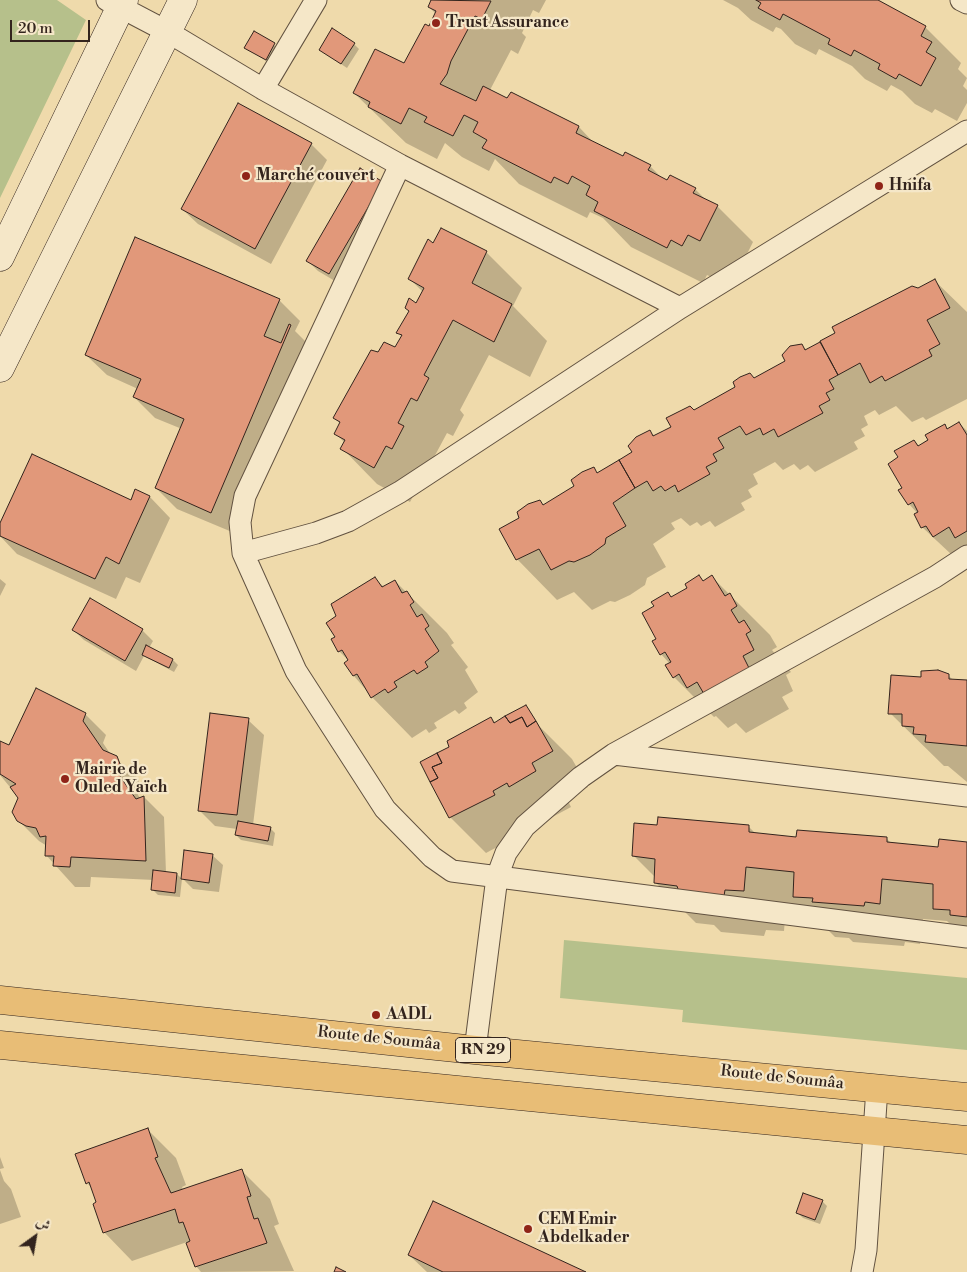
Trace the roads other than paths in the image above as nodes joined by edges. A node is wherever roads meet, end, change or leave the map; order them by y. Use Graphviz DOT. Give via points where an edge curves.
graph roads {
  1 [pos="183,0"];
  2 [pos="316,0"];
  3 [pos="960,0"];
  4 [pos="117,2"];
  5 [pos="967,3"];
  6 [pos="168,32"];
  7 [pos="263,89"];
  8 [pos="967,131"];
  9 [pos="400,165"];
  10 [pos="0,257"];
  11 [pos="680,308"];
  12 [pos="0,368"];
  13 [pos="243,553"];
  14 [pos="967,556"];
  15 [pos="614,754"];
  16 [pos="967,796"];
  17 [pos="497,877"];
  18 [pos="967,937"];
  19 [pos="0,1000"];
  20 [pos="0,1045"];
  21 [pos="475,1050"];
  22 [pos="877,1088"];
  23 [pos="967,1097"];
  24 [pos="874,1131"];
  25 [pos="967,1140"];
  26 [pos="862,1272"];
  1 -- 6 [label="street"];
  2 -- 7 [label="street"];
  3 -- 5 [label="street"];
  4 -- 6 [label="street"];
  4 -- 10 [label="street"];
  6 -- 7 [label="street"];
  6 -- 12 [label="street"];
  7 -- 9 [label="street"];
  8 -- 11 [label="street"];
  9 -- 11 [label="street"];
  9 -- 13 [label="street" via="245,496 240,514"];
  11 -- 13 [label="street" via="400,492 348,521"];
  13 -- 17 [label="street" via="296,671 385,809 432,857 452,871"];
  14 -- 15 [label="street" via="935,577"];
  15 -- 16 [label="street"];
  15 -- 17 [label="street" via="581,777 525,826 506,853"];
  17 -- 18 [label="street"];
  17 -- 21 [label="street"];
  19 -- 21 [label="highway, Route de Soumâa / RN 29"];
  20 -- 24 [label="highway"];
  21 -- 22 [label="highway, Route de Soumâa / RN 29"];
  22 -- 23 [label="highway, Route de Soumâa / RN 29"];
  22 -- 24 [label="street"];
  24 -- 25 [label="highway"];
  24 -- 26 [label="street"];
}
